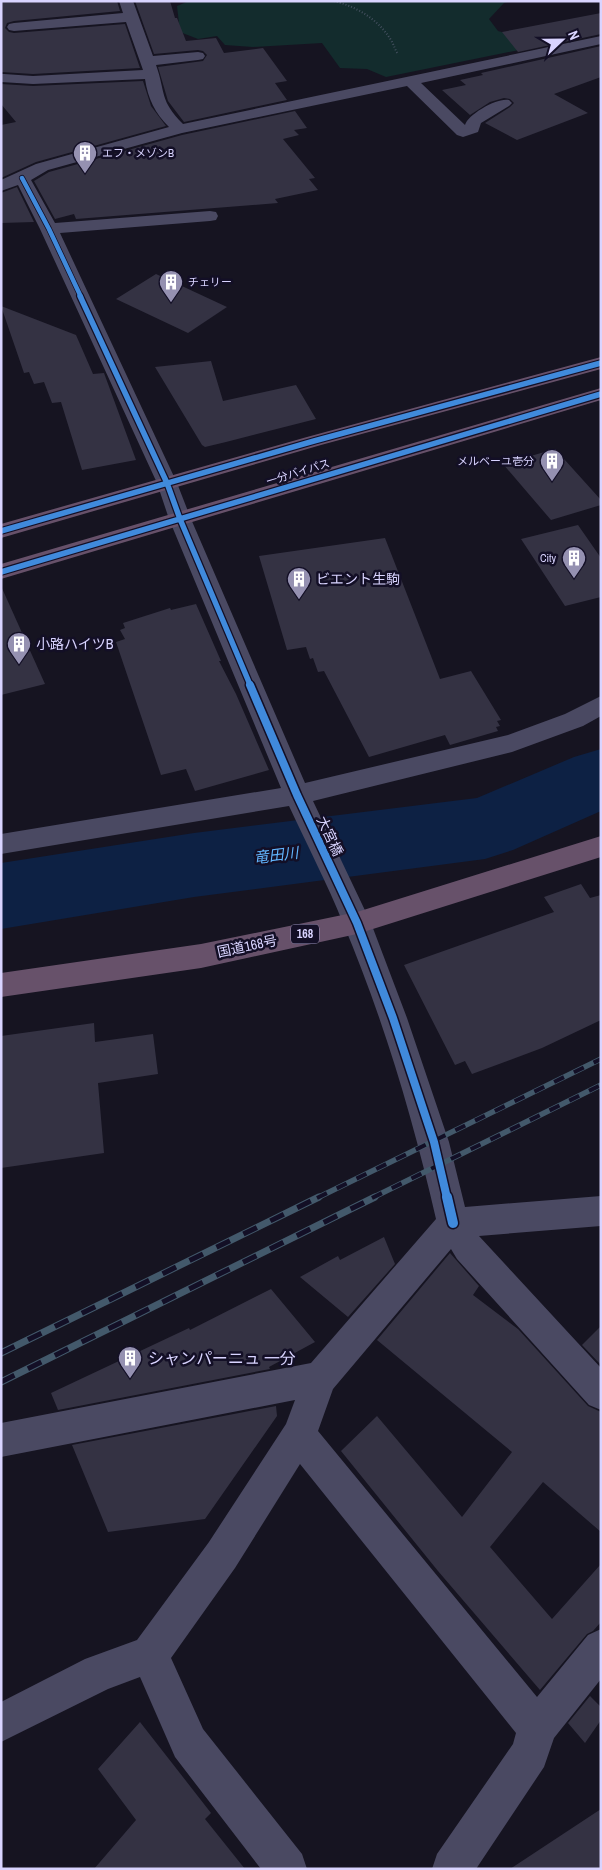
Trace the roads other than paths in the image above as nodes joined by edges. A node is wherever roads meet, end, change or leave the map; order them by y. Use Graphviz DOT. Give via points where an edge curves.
graph roads {
  1 [pos="126,1"];
  2 [pos="131,18"];
  3 [pos="14,27"];
  4 [pos="601,40"];
  5 [pos="198,56"];
  6 [pos="150,68"];
  7 [pos="4,78"];
  8 [pos="410,80"];
  9 [pos="504,103"];
  10 [pos="180,129"];
  11 [pos="22,178"];
  12 [pos="1,186"];
  13 [pos="210,216"];
  14 [pos="48,229"];
  15 [pos="601,363"];
  16 [pos="601,394"];
  17 [pos="167,483"];
  18 [pos="180,519"];
  19 [pos="1,531"];
  20 [pos="1,572"];
  21 [pos="601,705"];
  22 [pos="297,795"];
  23 [pos="1,844"];
  24 [pos="601,846"];
  25 [pos="358,923"];
  26 [pos="1,985"];
  27 [pos="601,1211"];
  28 [pos="453,1223"];
  29 [pos="320,1378"];
  30 [pos="601,1393"];
  31 [pos="299,1435"];
  32 [pos="1,1440"];
  33 [pos="601,1648"];
  34 [pos="150,1655"];
  35 [pos="1,1723"];
  36 [pos="537,1728"];
  37 [pos="286,1869"];
  38 [pos="452,1869"];
  1 -- 2 [label="street"];
  2 -- 3 [label="street"];
  2 -- 6 [label="street"];
  4 -- 8 [label="street"];
  5 -- 6 [label="street"];
  6 -- 7 [label="street" via="33,80"];
  6 -- 10 [label="street" via="155,94 163,112"];
  8 -- 9 [label="street" via="463,132 472,129 474,121"];
  8 -- 10 [label="street"];
  10 -- 11 [label="street" via="42,167"];
  11 -- 12 [label="street"];
  11 -- 14 [label="street, 大宮橋"];
  13 -- 14 [label="street"];
  14 -- 17 [label="street, 大宮橋"];
  15 -- 17 [label="highway, 一分バイパス"];
  16 -- 18 [label="highway, 一分バイパス"];
  17 -- 18 [label="street, 大宮橋"];
  17 -- 19 [label="highway, 一分バイパス"];
  18 -- 20 [label="highway, 一分バイパス"];
  18 -- 22 [label="street, 大宮橋"];
  21 -- 22 [label="street" via="574,720 512,743"];
  22 -- 23 [label="street"];
  22 -- 25 [label="street, 大宮橋"];
  24 -- 25 [label="highway, 国道168号 / 168"];
  25 -- 26 [label="highway, 国道168号 / 168" via="201,956"];
  25 -- 28 [label="street, 大宮橋" via="394,1018 434,1142"];
  27 -- 28 [label="street"];
  28 -- 29 [label="street"];
  28 -- 30 [label="street, 大宮橋" via="468,1248"];
  29 -- 31 [label="street"];
  29 -- 32 [label="street"];
  31 -- 34 [label="street" via="222,1555"];
  31 -- 36 [label="street"];
  33 -- 36 [label="street"];
  34 -- 35 [label="street" via="98,1673"];
  34 -- 37 [label="street" via="189,1743"];
  36 -- 38 [label="street" via="530,1753"];
}
